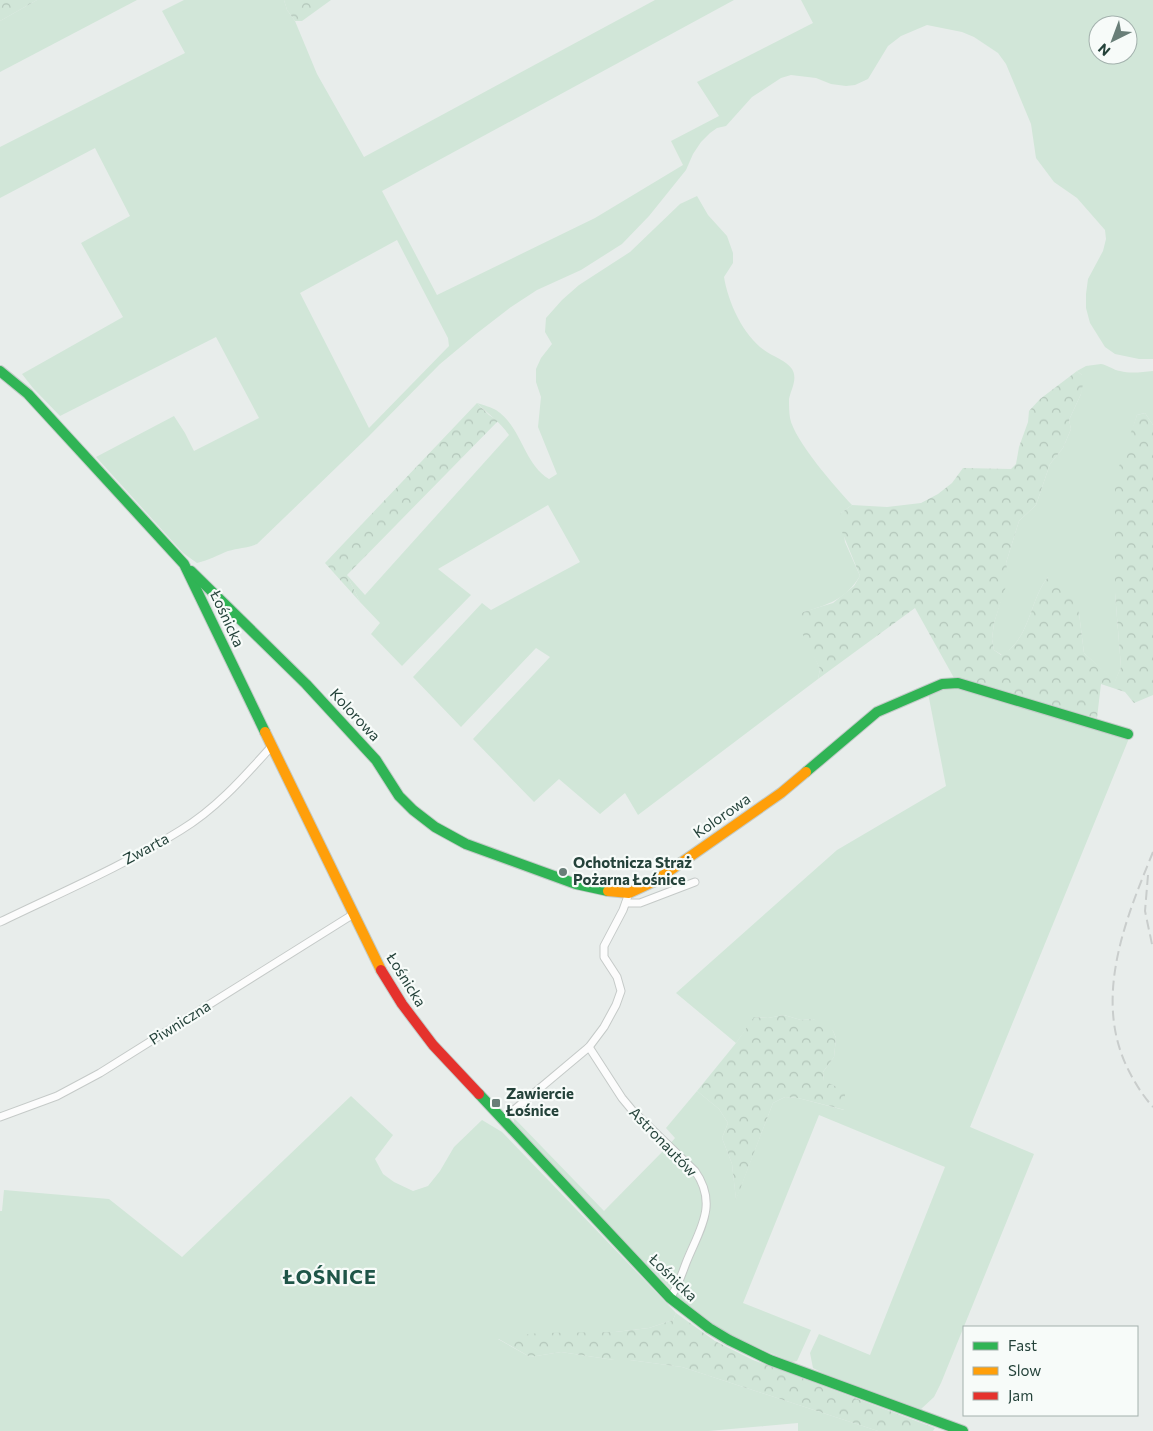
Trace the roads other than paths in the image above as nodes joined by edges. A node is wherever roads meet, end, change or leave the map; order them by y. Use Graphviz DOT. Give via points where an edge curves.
graph roads {
  1 [pos="0,371"];
  2 [pos="184,564"];
  3 [pos="1128,734"];
  4 [pos="271,747"];
  5 [pos="695,882"];
  6 [pos="627,898"];
  7 [pos="352,915"];
  8 [pos="0,922"];
  9 [pos="589,1047"];
  10 [pos="0,1117"];
  11 [pos="502,1120"];
  12 [pos="670,1298"];
  13 [pos="963,1431"];
  1 -- 2 [label="street, Łośnicka" via="28,394"];
  2 -- 4 [label="street, Łośnicka"];
  2 -- 6 [label="street, Kolorowa" via="306,684 376,760 400,796 435,827 466,844 576,884"];
  3 -- 6 [label="street, Kolorowa" via="958,683 942,684 877,712 781,792"];
  4 -- 7 [label="street, Łośnicka"];
  4 -- 8 [label="street, Zwarta" via="237,784 182,830 93,878"];
  5 -- 6 [label="street" via="640,903"];
  6 -- 9 [label="street" via="603,950 620,984 620,996"];
  7 -- 10 [label="street, Piwniczna" via="100,1074 58,1096"];
  7 -- 11 [label="street, Łośnicka" via="381,971 411,1017"];
  9 -- 11 [label="street"];
  9 -- 12 [label="street, Astronautów" via="632,1110 702,1182 704,1224"];
  11 -- 12 [label="street, Łośnicka"];
  12 -- 13 [label="street, Łośnicka" via="709,1330 751,1352"];
}
